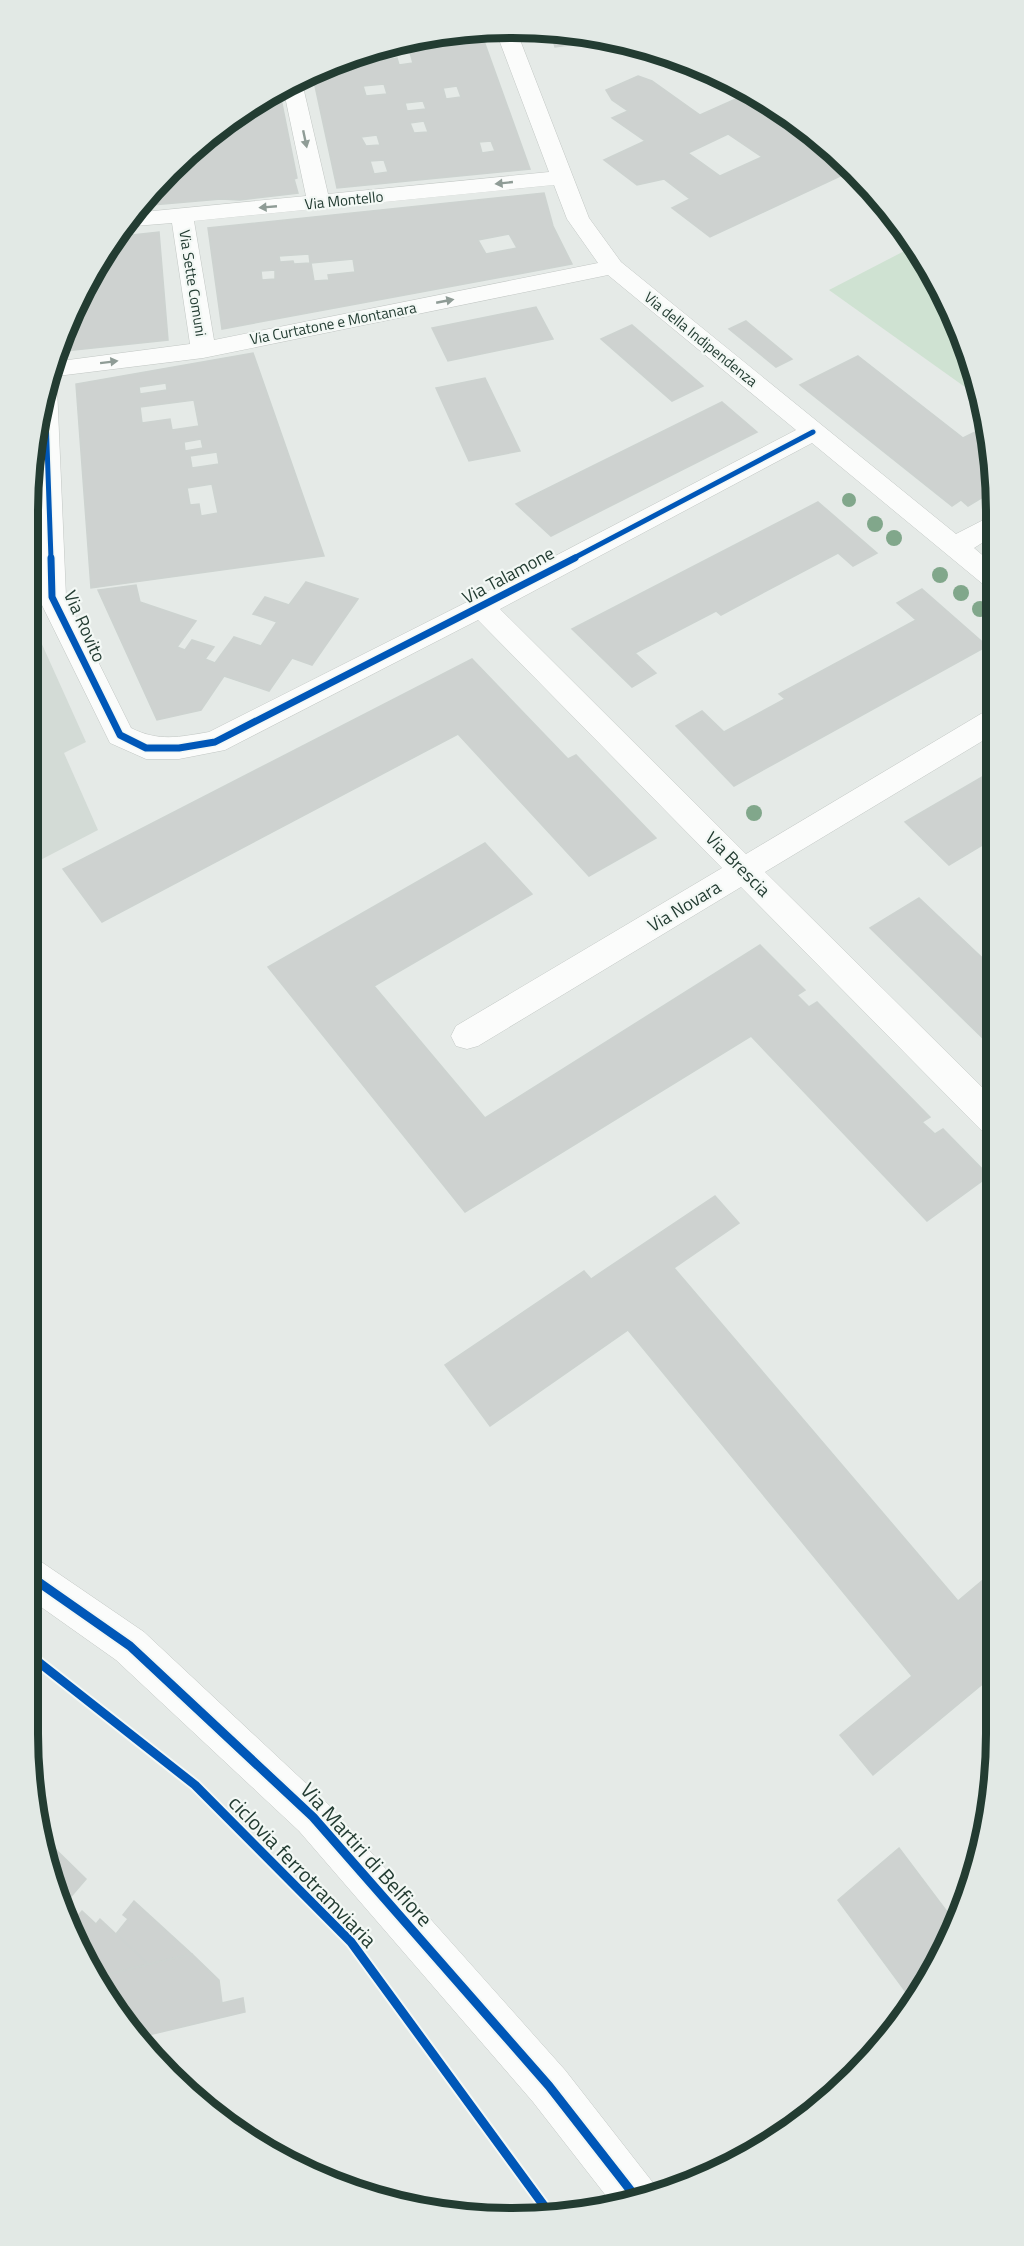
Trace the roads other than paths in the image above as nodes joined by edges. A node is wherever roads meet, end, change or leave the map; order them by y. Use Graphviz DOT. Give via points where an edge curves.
graph roads {
  1 [pos="509,38"];
  2 [pos="294,90"];
  3 [pos="562,177"];
  4 [pos="319,202"];
  5 [pos="182,216"];
  6 [pos="138,220"];
  7 [pos="613,267"];
  8 [pos="203,350"];
  9 [pos="60,368"];
  10 [pos="46,424"];
  11 [pos="813,432"];
  12 [pos="986,528"];
  13 [pos="955,547"];
  14 [pos="986,572"];
  15 [pos="481,607"];
  16 [pos="986,725"];
  17 [pos="215,742"];
  18 [pos="744,870"];
  19 [pos="467,1036"];
  20 [pos="986,1113"];
  21 [pos="38,1582"];
  22 [pos="632,2193"];
  1 -- 3 [label="street, Via della Indipendenza"];
  2 -- 4 [label="street, one-way"];
  3 -- 4 [label="street, Via Montello, one-way"];
  3 -- 7 [label="street, Via della Indipendenza" via="578,219"];
  4 -- 5 [label="street, Via Montello, one-way"];
  5 -- 6 [label="street, Via Montello"];
  5 -- 8 [label="street, Via Sette Comuni"];
  8 -- 7 [label="street, Via Curtatone e Montanara, one-way"];
  7 -- 11 [label="street, Via della Indipendenza"];
  9 -- 8 [label="street, Via Curtatone e Montanara, one-way"];
  10 -- 17 [label="street, Via Rovito" via="52,597 120,735 146,748"];
  11 -- 13 [label="street, Via della Indipendenza"];
  11 -- 15 [label="street, Via Talamone"];
  12 -- 13 [label="street"];
  13 -- 14 [label="street, Via della Indipendenza"];
  15 -- 17 [label="street, Via Talamone"];
  15 -- 18 [label="street, Via Brescia"];
  16 -- 18 [label="street, Via Novara"];
  18 -- 19 [label="street, Via Novara"];
  18 -- 20 [label="street, Via Brescia"];
  21 -- 22 [label="street, Via Martiri di Belfiore" via="130,1646 313,1817 549,2086"];
}
